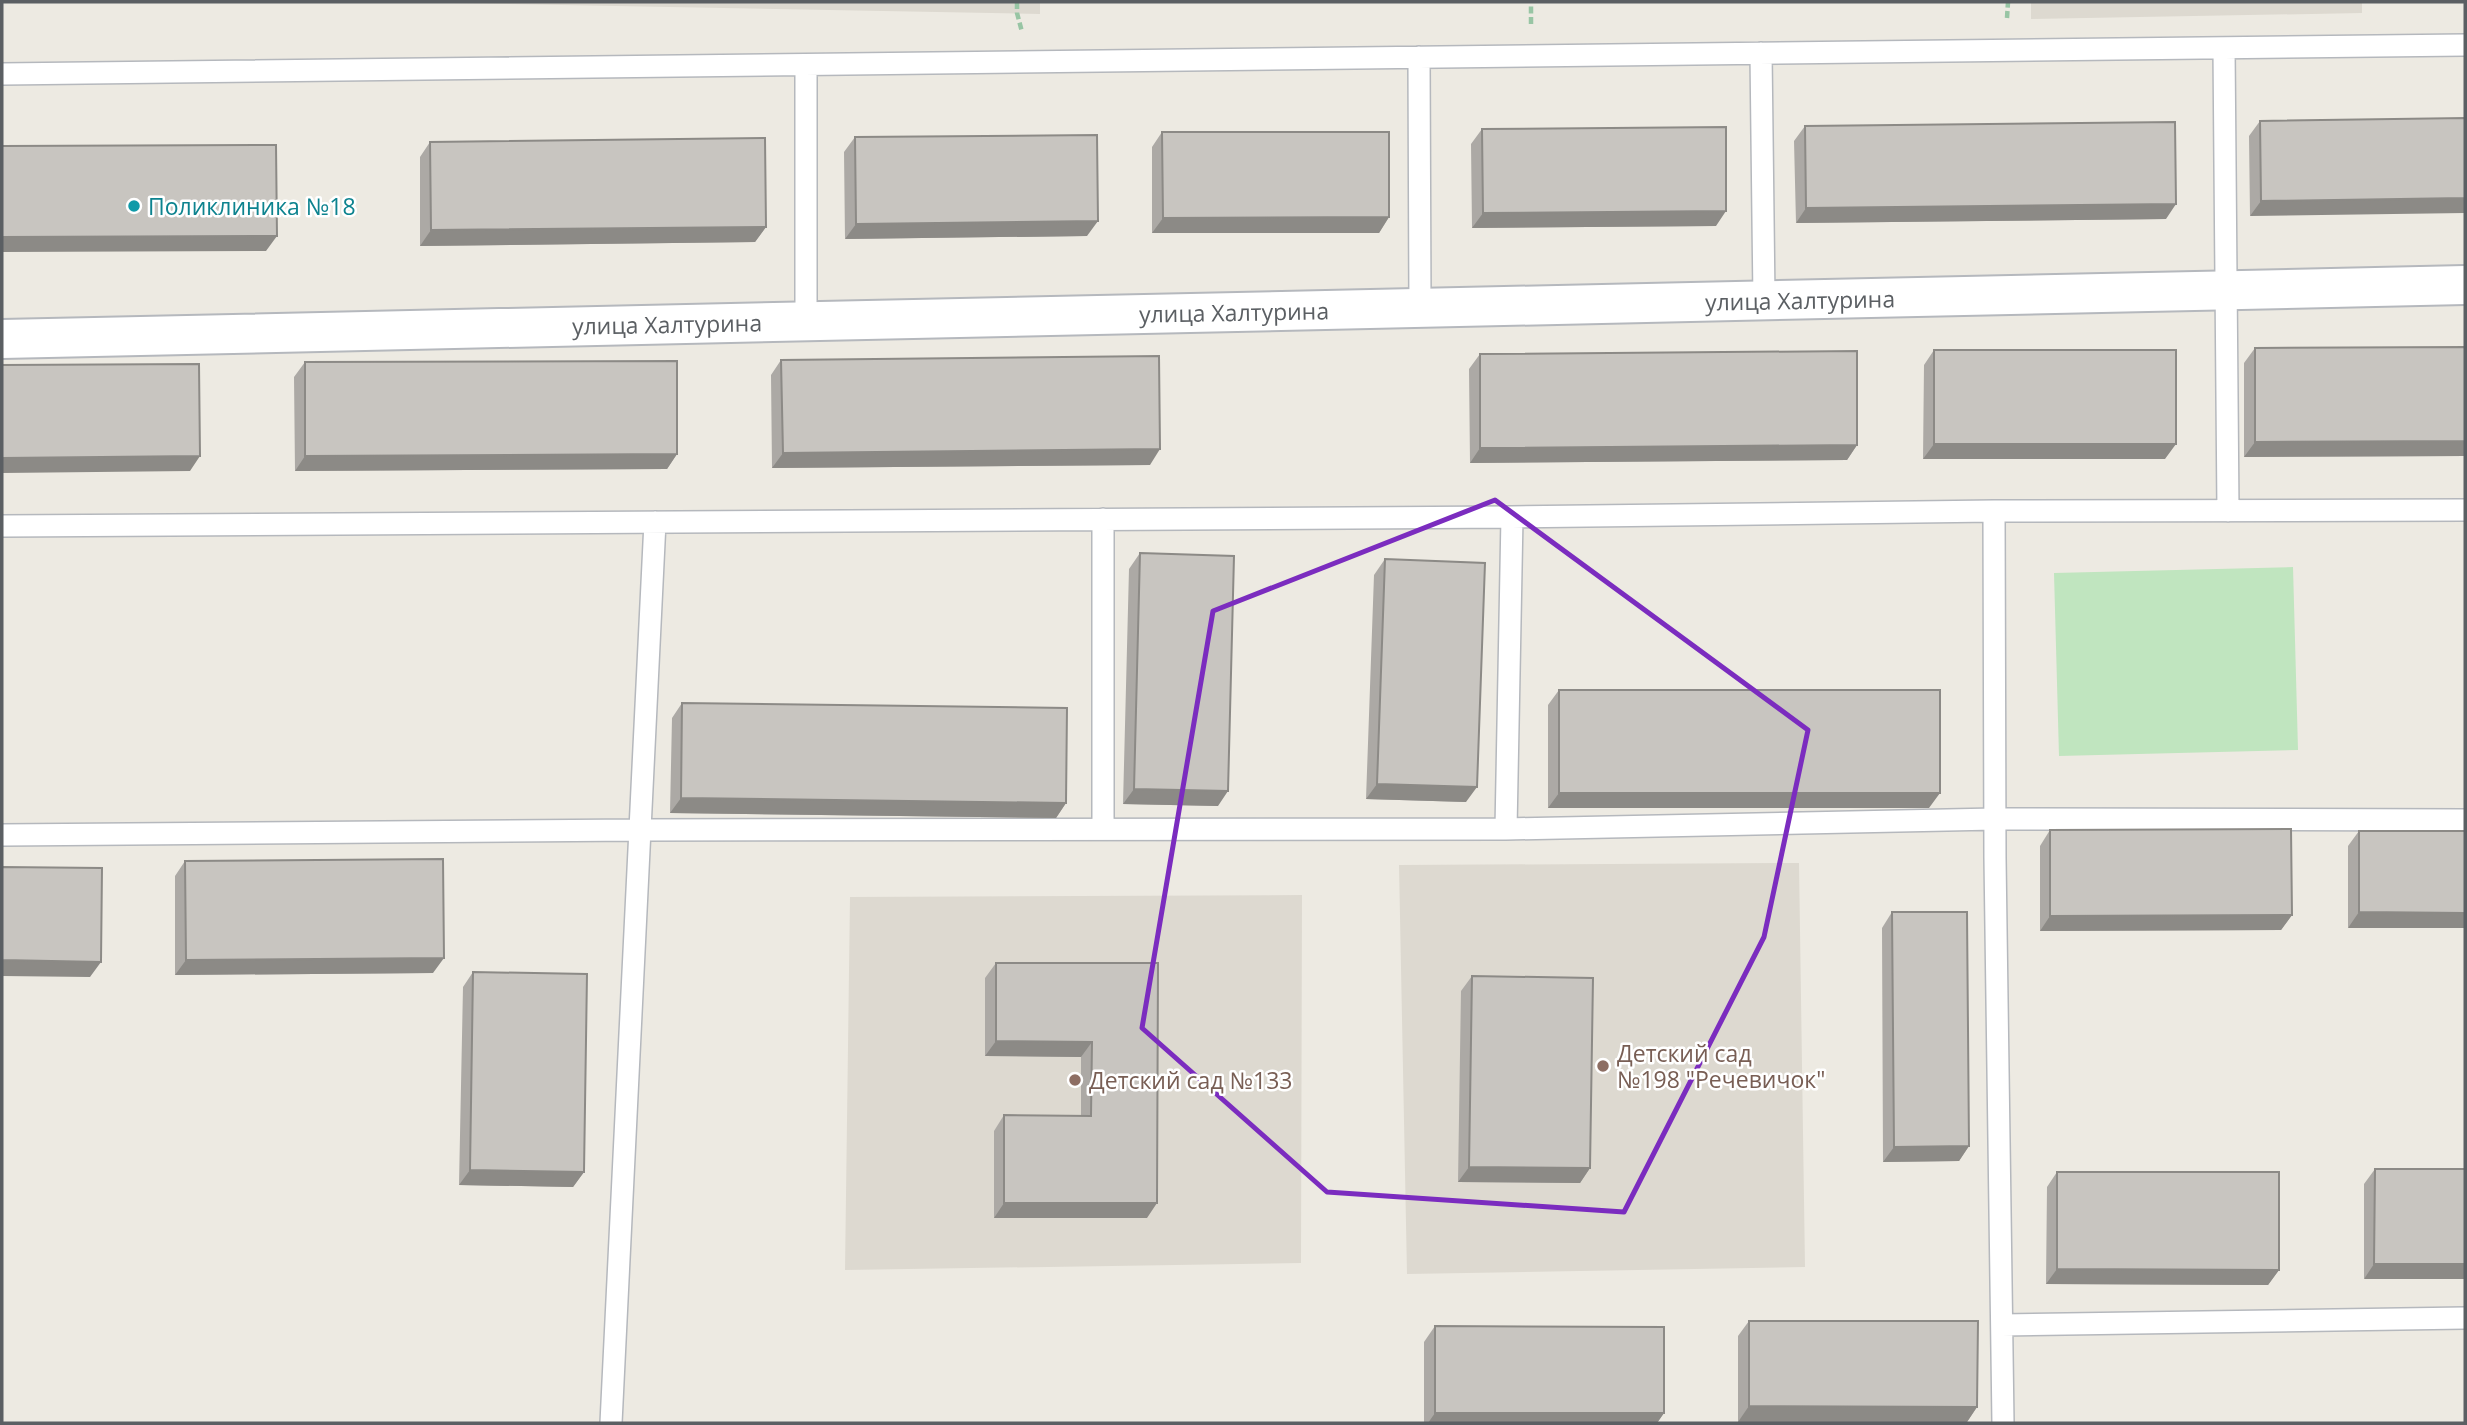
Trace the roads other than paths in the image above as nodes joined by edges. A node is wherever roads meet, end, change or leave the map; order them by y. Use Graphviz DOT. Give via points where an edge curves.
graph roads {
  1 [pos="2465,45"];
  2 [pos="2224,48"];
  3 [pos="1761,53"];
  4 [pos="1419,57"];
  5 [pos="806,65"];
  6 [pos="2,74"];
  7 [pos="2465,285"];
  8 [pos="2226,290"];
  9 [pos="1764,300"];
  10 [pos="1420,308"];
  11 [pos="806,321"];
  12 [pos="2,339"];
  13 [pos="2465,510"];
  14 [pos="1994,511"];
  15 [pos="2228,511"];
  16 [pos="1512,517"];
  17 [pos="1103,519"];
  18 [pos="655,522"];
  19 [pos="2,526"];
  20 [pos="1995,820"];
  21 [pos="2465,820"];
  22 [pos="1103,829"];
  23 [pos="1506,829"];
  24 [pos="638,830"];
  25 [pos="2,835"];
  26 [pos="2465,1318"];
  27 [pos="2002,1325"];
  28 [pos="611,1423"];
  29 [pos="2004,1423"];
  1 -- 2 [label="lane"];
  2 -- 3 [label="lane"];
  2 -- 8 [label="lane"];
  3 -- 4 [label="lane"];
  3 -- 9 [label="lane"];
  4 -- 5 [label="lane"];
  4 -- 10 [label="lane"];
  5 -- 6 [label="lane"];
  5 -- 11 [label="lane"];
  7 -- 8 [label="street, улица Халтурина"];
  8 -- 9 [label="street, улица Халтурина"];
  8 -- 15 [label="lane"];
  9 -- 10 [label="street, улица Халтурина"];
  10 -- 11 [label="street, улица Халтурина"];
  11 -- 12 [label="street, улица Халтурина"];
  13 -- 15 [label="lane"];
  14 -- 15 [label="lane"];
  14 -- 16 [label="lane"];
  14 -- 20 [label="lane"];
  16 -- 17 [label="lane"];
  16 -- 23 [label="lane"];
  17 -- 18 [label="lane"];
  17 -- 22 [label="lane"];
  18 -- 19 [label="lane"];
  18 -- 24 [label="lane"];
  20 -- 21 [label="lane"];
  20 -- 23 [label="lane"];
  20 -- 27 [label="lane"];
  22 -- 23 [label="lane"];
  22 -- 24 [label="lane"];
  24 -- 25 [label="lane"];
  24 -- 28 [label="lane"];
  26 -- 27 [label="lane"];
  27 -- 29 [label="lane"];
}
